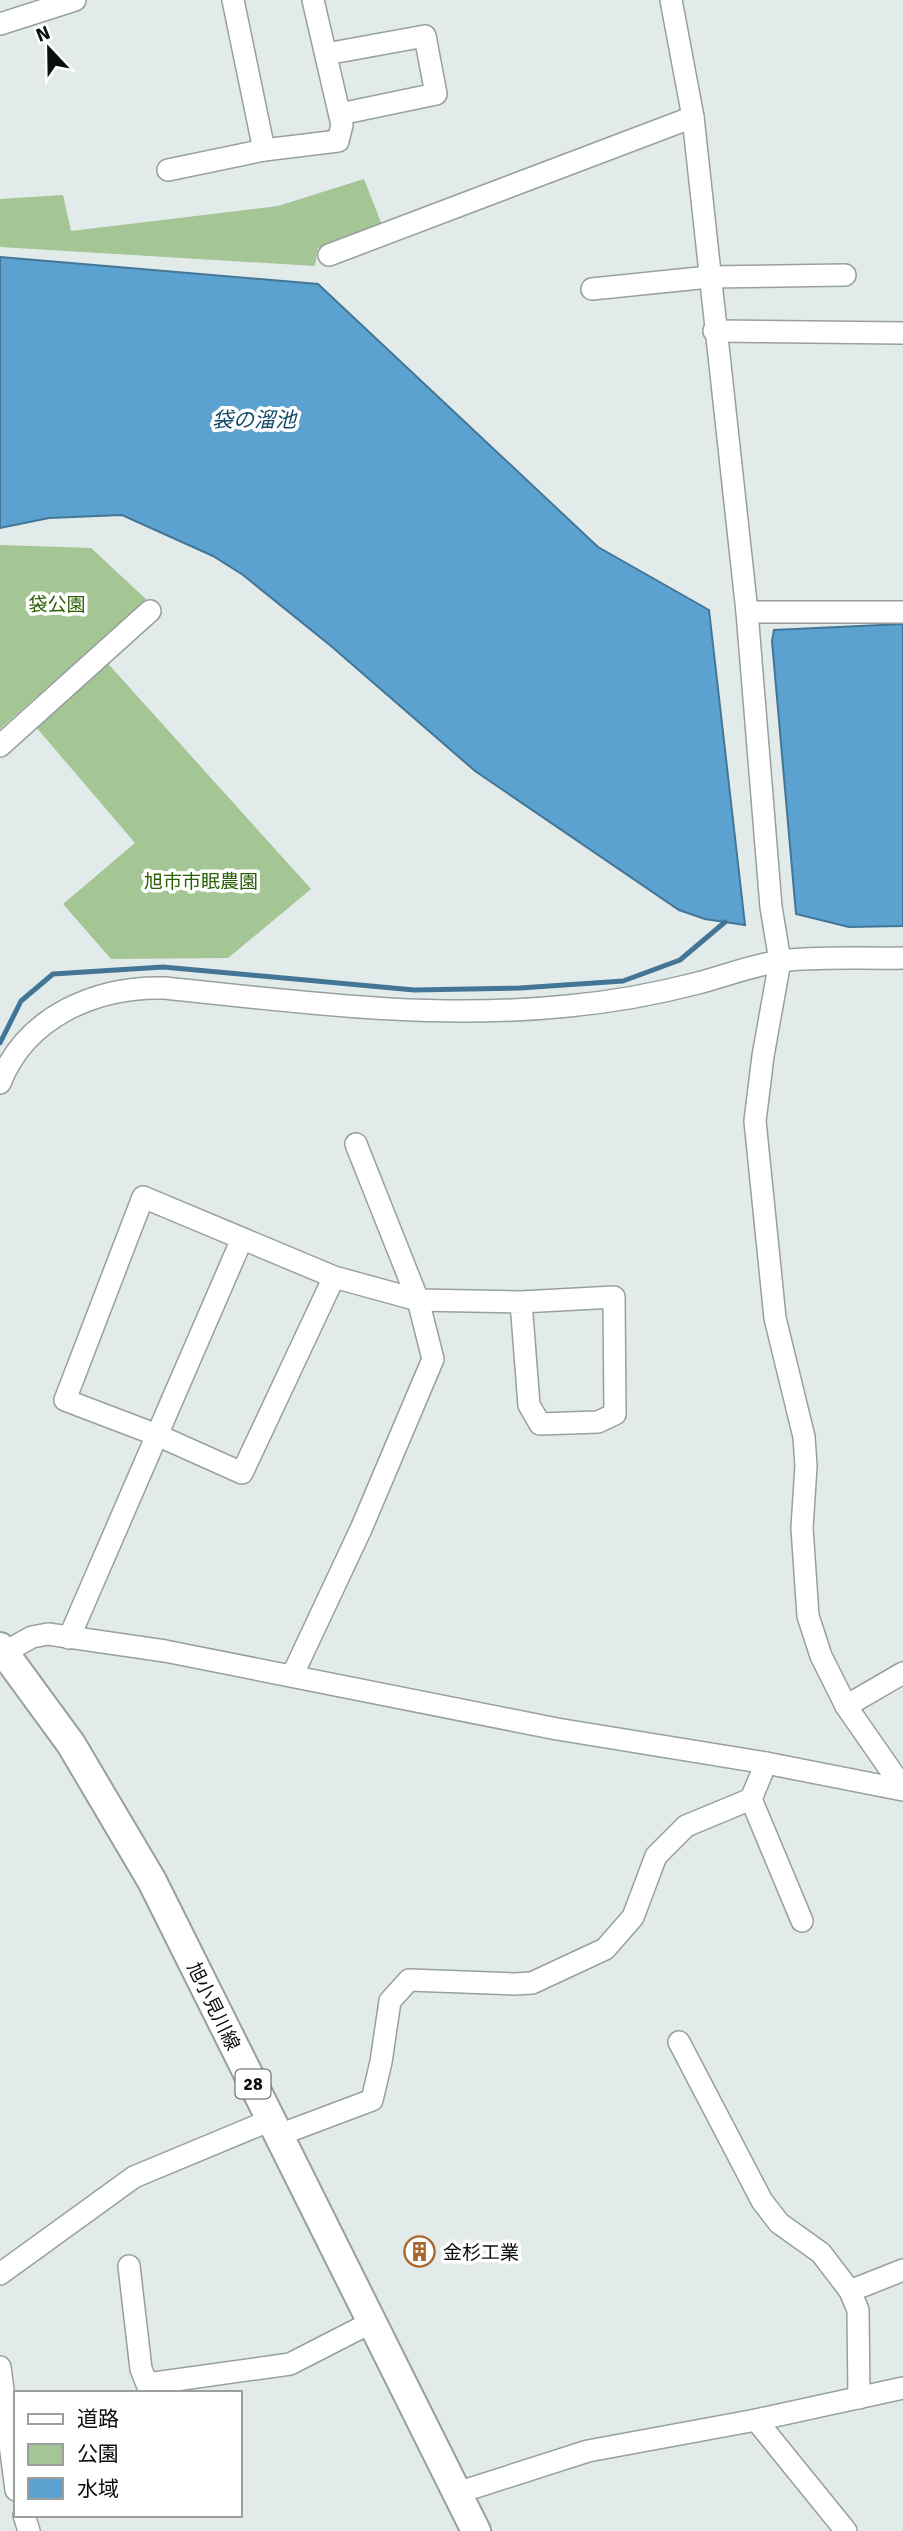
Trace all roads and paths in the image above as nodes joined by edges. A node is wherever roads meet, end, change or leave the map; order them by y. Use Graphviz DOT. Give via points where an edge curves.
graph roads {
  1 [pos="75,0"];
  2 [pos="233,0"];
  3 [pos="313,0"];
  4 [pos="671,0"];
  5 [pos="0,24"];
  6 [pos="326,54"];
  7 [pos="340,114"];
  8 [pos="693,117"];
  9 [pos="264,150"];
  10 [pos="168,170"];
  11 [pos="330,255"];
  12 [pos="845,275"];
  13 [pos="709,276"];
  14 [pos="592,289"];
  15 [pos="714,331"];
  16 [pos="903,333"];
  17 [pos="150,611"];
  18 [pos="747,612"];
  19 [pos="903,612"];
  20 [pos="0,746"];
  21 [pos="903,958"];
  22 [pos="780,961"];
  23 [pos="0,1083"];
  24 [pos="356,1144"];
  25 [pos="242,1239"];
  26 [pos="334,1278"];
  27 [pos="418,1300"];
  28 [pos="521,1302"];
  29 [pos="157,1435"];
  30 [pos="69,1638"];
  31 [pos="2,1649"];
  32 [pos="903,1673"];
  33 [pos="292,1676"];
  34 [pos="846,1706"];
  35 [pos="766,1763"];
  36 [pos="903,1789"];
  37 [pos="751,1799"];
  38 [pos="802,1921"];
  39 [pos="679,2042"];
  40 [pos="275,2127"];
  41 [pos="129,2266"];
  42 [pos="903,2270"];
  43 [pos="0,2274"];
  44 [pos="850,2291"];
  45 [pos="372,2322"];
  46 [pos="0,2367"];
  47 [pos="903,2388"];
  48 [pos="859,2398"];
  49 [pos="756,2420"];
  50 [pos="14,2475"];
  51 [pos="457,2493"];
  52 [pos="476,2531"];
  53 [pos="846,2531"];
  1 -- 5 [label="street"];
  2 -- 9 [label="street"];
  3 -- 6 [label="street"];
  4 -- 8 [label="street"];
  6 -- 7 [label="street"];
  6 -- 7 [label="street" via="425,36 436,94"];
  7 -- 9 [label="street" via="338,141"];
  8 -- 11 [label="street"];
  8 -- 13 [label="street"];
  9 -- 10 [label="street"];
  12 -- 13 [label="street"];
  13 -- 14 [label="street"];
  13 -- 15 [label="street"];
  15 -- 16 [label="street"];
  15 -- 18 [label="street"];
  17 -- 20 [label="street"];
  18 -- 19 [label="street"];
  18 -- 22 [label="street" via="771,908"];
  21 -- 22 [label="street"];
  22 -- 23 [label="street" via="631,998 567,1007 478,1011 376,1009 135,987 62,1012 22,1044"];
  22 -- 34 [label="street" via="755,1121 758,1161 775,1318 804,1437 802,1528 808,1616 821,1656"];
  24 -- 27 [label="street"];
  25 -- 26 [label="street"];
  25 -- 29 [label="street"];
  25 -- 29 [label="street" via="143,1197 65,1400"];
  26 -- 27 [label="street"];
  26 -- 29 [label="street" via="242,1473"];
  27 -- 28 [label="street"];
  27 -- 33 [label="street" via="433,1359"];
  28 -- 28 [label="street" via="529,1405 540,1423 598,1422 615,1414 614,1297"];
  29 -- 30 [label="street"];
  30 -- 31 [label="street" via="48,1634"];
  30 -- 33 [label="street"];
  31 -- 40 [label="main road, 旭小見川線 / 28" via="71,1744 127,1837"];
  32 -- 34 [label="street"];
  33 -- 35 [label="street" via="557,1729"];
  34 -- 36 [label="street"];
  35 -- 36 [label="street"];
  35 -- 37 [label="street"];
  37 -- 38 [label="street"];
  37 -- 40 [label="street" via="686,1826 656,1856 632,1917 605,1949 532,1983 409,1980 390,2001 372,2101"];
  39 -- 44 [label="street" via="762,2201 779,2223 821,2253"];
  40 -- 43 [label="street" via="134,2177"];
  40 -- 45 [label="main road, 旭小見川線 / 28"];
  41 -- 45 [label="street" via="141,2369 147,2384 290,2364"];
  42 -- 44 [label="street"];
  44 -- 48 [label="street" via="858,2310"];
  45 -- 51 [label="main road, 旭小見川線 / 28"];
  46 -- 50 [label="street"];
  47 -- 48 [label="street"];
  48 -- 49 [label="street"];
  49 -- 51 [label="street" via="588,2451"];
  49 -- 53 [label="street"];
  51 -- 52 [label="main road, 旭小見川線 / 28"];
}
